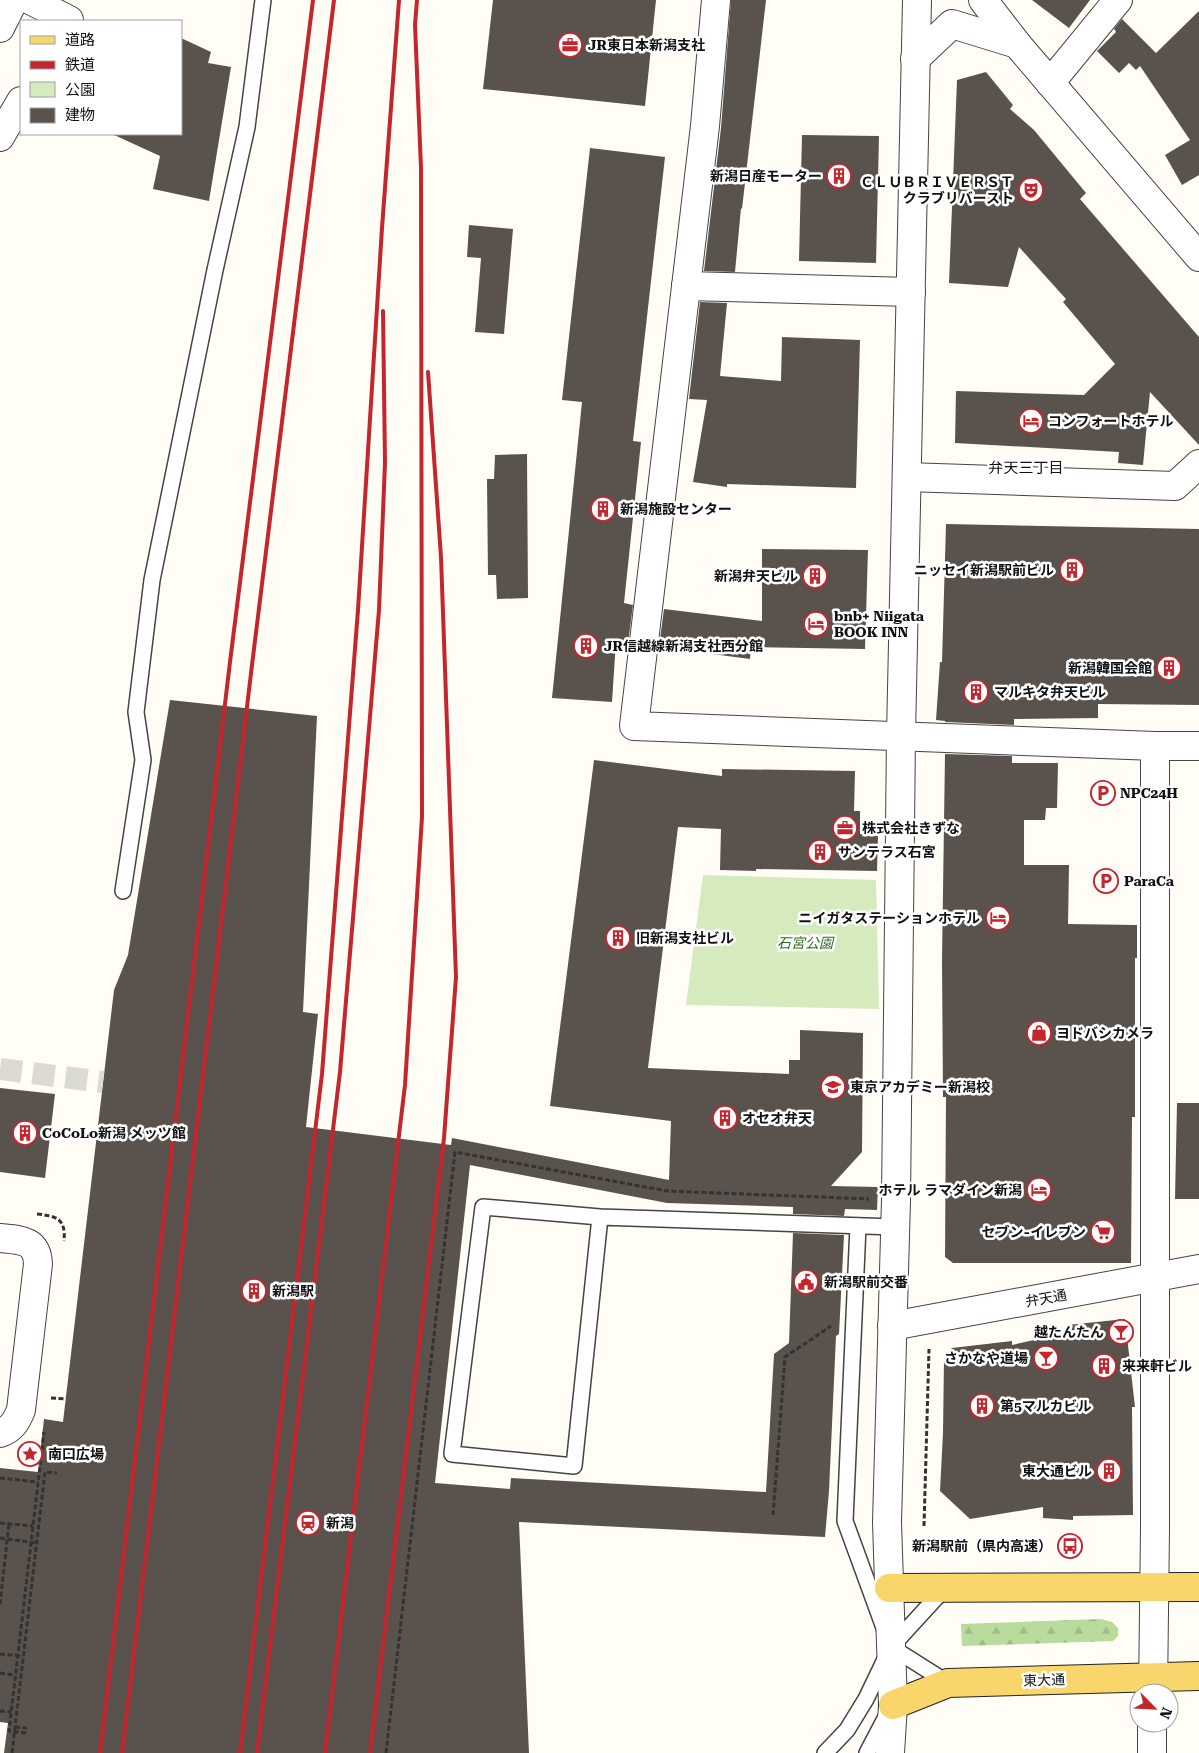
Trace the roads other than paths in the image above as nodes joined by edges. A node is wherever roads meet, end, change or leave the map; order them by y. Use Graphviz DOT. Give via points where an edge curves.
graph roads {
  1 [pos="14,0"];
  2 [pos="30,0"];
  3 [pos="263,0"];
  4 [pos="716,0"];
  5 [pos="917,0"];
  6 [pos="983,0"];
  7 [pos="1118,0"];
  8 [pos="72,14"];
  9 [pos="0,28"];
  10 [pos="1018,44"];
  11 [pos="916,59"];
  12 [pos="1050,83"];
  13 [pos="20,103"];
  14 [pos="0,137"];
  15 [pos="1199,257"];
  16 [pos="686,286"];
  17 [pos="911,292"];
  18 [pos="1199,464"];
  19 [pos="907,478"];
  20 [pos="901,736"];
  21 [pos="1156,746"];
  22 [pos="1199,746"];
  23 [pos="124,891"];
  24 [pos="600,1216"];
  25 [pos="858,1226"];
  26 [pos="896,1227"];
  27 [pos="0,1238"];
  28 [pos="1199,1269"];
  29 [pos="1154,1278"];
  30 [pos="892,1326"];
  31 [pos="0,1433"];
  32 [pos="946,1587"];
  33 [pos="1154,1587"];
  34 [pos="1199,1587"];
  35 [pos="889,1588"];
  36 [pos="891,1648"];
  37 [pos="1199,1676"];
  38 [pos="948,1683"];
  39 [pos="1153,1683"];
  40 [pos="1163,1683"];
  41 [pos="1129,1685"];
  42 [pos="893,1705"];
  43 [pos="1152,1733"];
  44 [pos="825,1753"];
  45 [pos="867,1753"];
  46 [pos="890,1753"];
  47 [pos="1152,1753"];
  1 -- 9 [label="street"];
  2 -- 8 [label="street"];
  3 -- 23 [label="lane" via="247,127 214,270 152,580 136,712 143,760"];
  4 -- 16 [label="street"];
  5 -- 11 [label="street"];
  6 -- 10 [label="street"];
  7 -- 12 [label="street"];
  10 -- 11 [label="street" via="952,24"];
  10 -- 12 [label="street"];
  11 -- 17 [label="street"];
  12 -- 15 [label="street"];
  13 -- 14 [label="street"];
  16 -- 17 [label="street"];
  16 -- 20 [label="street" via="634,726"];
  17 -- 19 [label="street"];
  18 -- 19 [label="street" via="1175,486"];
  19 -- 20 [label="street"];
  20 -- 21 [label="street"];
  20 -- 26 [label="street"];
  21 -- 22 [label="street"];
  21 -- 29 [label="street"];
  24 -- 24 [label="lane" via="574,1466 452,1454 482,1207"];
  24 -- 25 [label="lane"];
  25 -- 26 [label="lane"];
  25 -- 36 [label="lane" via="846,1521"];
  26 -- 30 [label="street"];
  27 -- 31 [label="street" via="24,1241 38,1254 21,1410 16,1423"];
  28 -- 29 [label="street, 弁天通"];
  29 -- 30 [label="street, 弁天通"];
  29 -- 33 [label="street"];
  30 -- 35 [label="street" via="887,1522"];
  32 -- 33 [label="main road"];
  32 -- 35 [label="main road"];
  32 -- 36 [label="lane"];
  33 -- 34 [label="main road"];
  33 -- 39 [label="street"];
  35 -- 36 [label="street"];
  36 -- 38 [label="lane"];
  36 -- 42 [label="street"];
  36 -- 44 [label="lane" via="847,1730"];
  37 -- 40 [label="main road, 東大通"];
  38 -- 41 [label="main road, 東大通"];
  38 -- 42 [label="main road, 東大通"];
  42 -- 45 [label="lane"];
  42 -- 46 [label="street"];
  43 -- 47 [label="street"];
}
